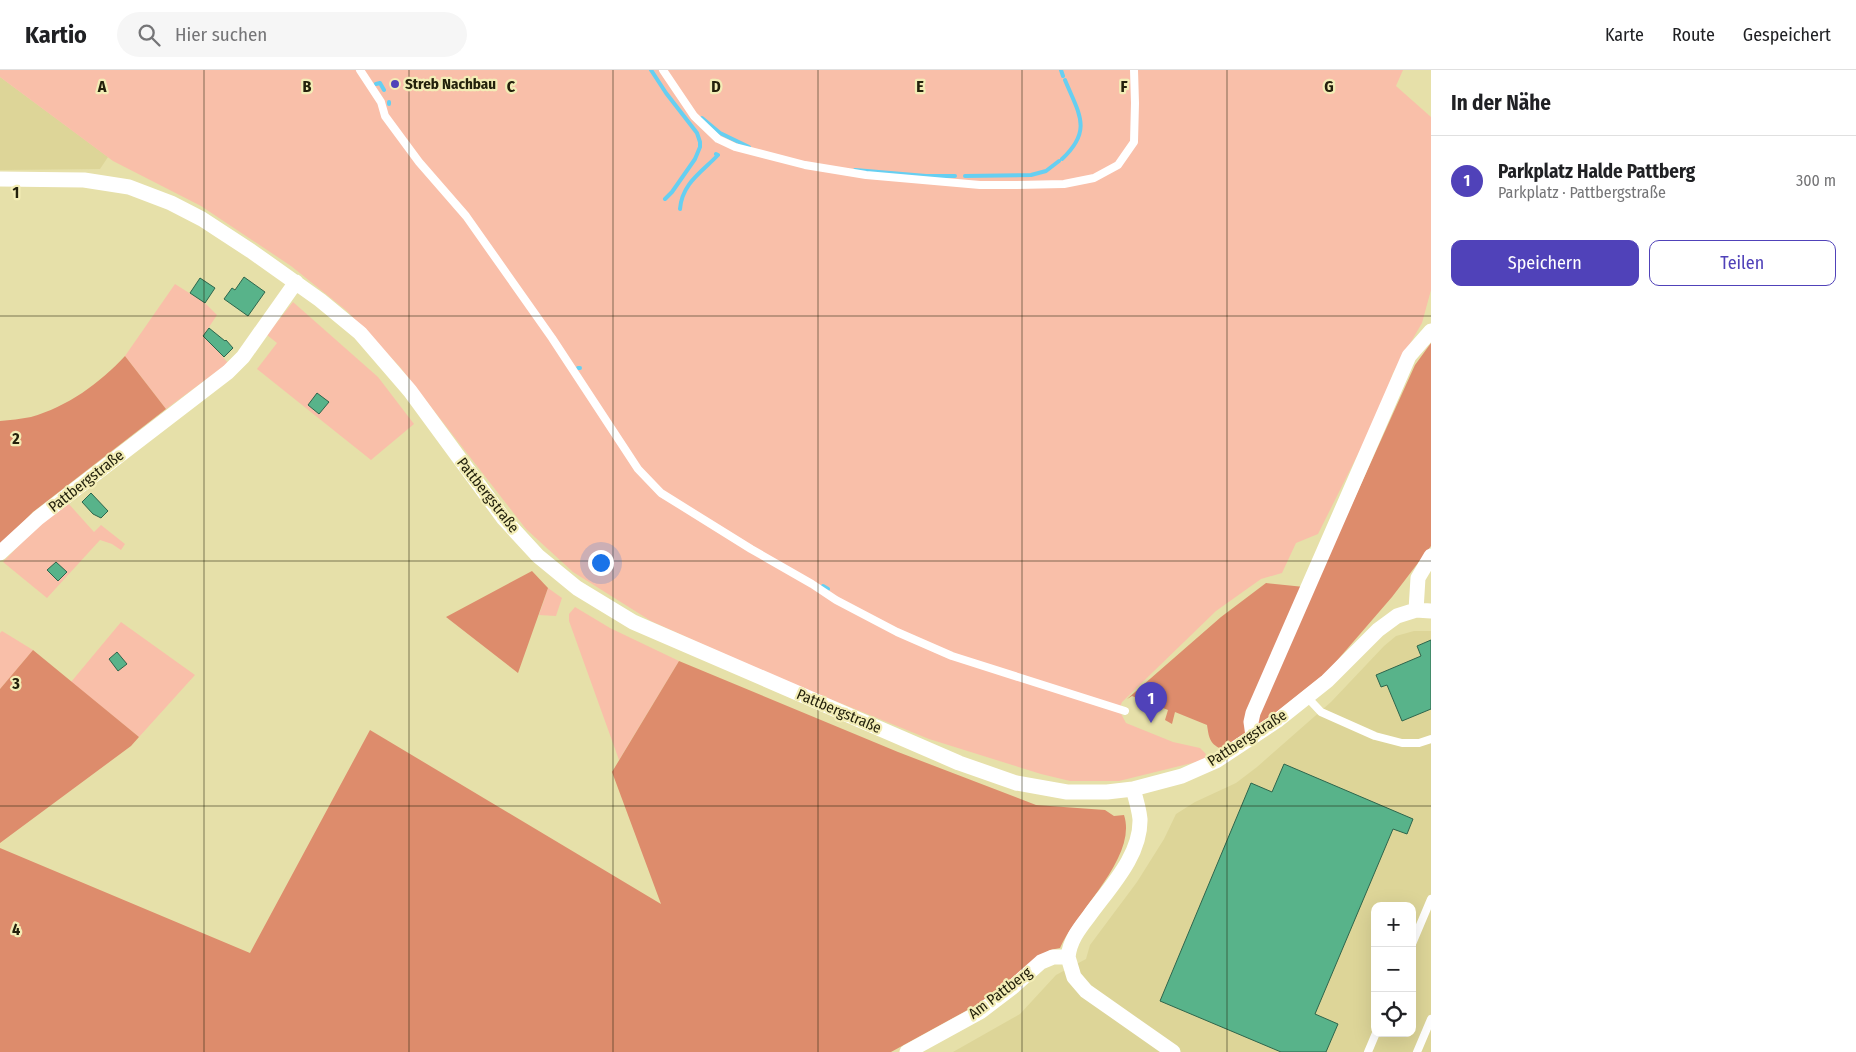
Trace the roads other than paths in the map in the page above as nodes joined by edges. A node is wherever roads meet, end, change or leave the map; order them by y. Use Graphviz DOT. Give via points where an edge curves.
graph roads {
  1 [pos="360,70"];
  2 [pos="663,70"];
  3 [pos="1134,70"];
  4 [pos="0,179"];
  5 [pos="296,282"];
  6 [pos="1431,331"];
  7 [pos="0,553"];
  8 [pos="1431,556"];
  9 [pos="1424,611"];
  10 [pos="1307,697"];
  11 [pos="1125,711"];
  12 [pos="1253,736"];
  13 [pos="1431,740"];
  14 [pos="1133,789"];
  15 [pos="1431,899"];
  16 [pos="1416,935"];
  17 [pos="1068,957"];
  18 [pos="1431,1019"];
  19 [pos="1374,1037"];
  20 [pos="907,1052"];
  21 [pos="1173,1052"];
  22 [pos="1368,1052"];
  23 [pos="1417,1052"];
  1 -- 11 [label="lane" via="381,102 385,116 419,162 466,216 552,338 638,469 661,493 836,600 898,632 952,656"];
  2 -- 3 [label="lane" via="694,116 718,139 735,147 805,165 866,175 980,185 1025,185 1064,184 1094,178 1118,165 1134,142"];
  4 -- 5 [label="street, Pattbergstraße" via="84,180 129,187 202,219"];
  5 -- 7 [label="street, Pattbergstraße" via="243,357 228,372 45,512"];
  5 -- 14 [label="street, Pattbergstraße" via="342,318 381,355 504,519 538,556 577,588 633,622 959,763 1016,783 1067,792"];
  6 -- 12 [label="street" via="1409,356 1253,712"];
  8 -- 9 [label="street, Pattbergstraße" via="1418,578"];
  9 -- 10 [label="street, Pattbergstraße" via="1397,616"];
  10 -- 12 [label="street, Pattbergstraße"];
  10 -- 13 [label="lane" via="1321,712 1375,736 1419,744"];
  12 -- 14 [label="street, Pattbergstraße" via="1216,761"];
  14 -- 17 [label="street" via="1140,820 1135,847 1121,872 1077,932"];
  15 -- 16 [label="lane"];
  17 -- 20 [label="street, Am Pattberg" via="1053,957 1041,962 980,1012"];
  17 -- 21 [label="street" via="1074,977 1086,991"];
  18 -- 23 [label="lane"];
  19 -- 22 [label="lane"];
}
